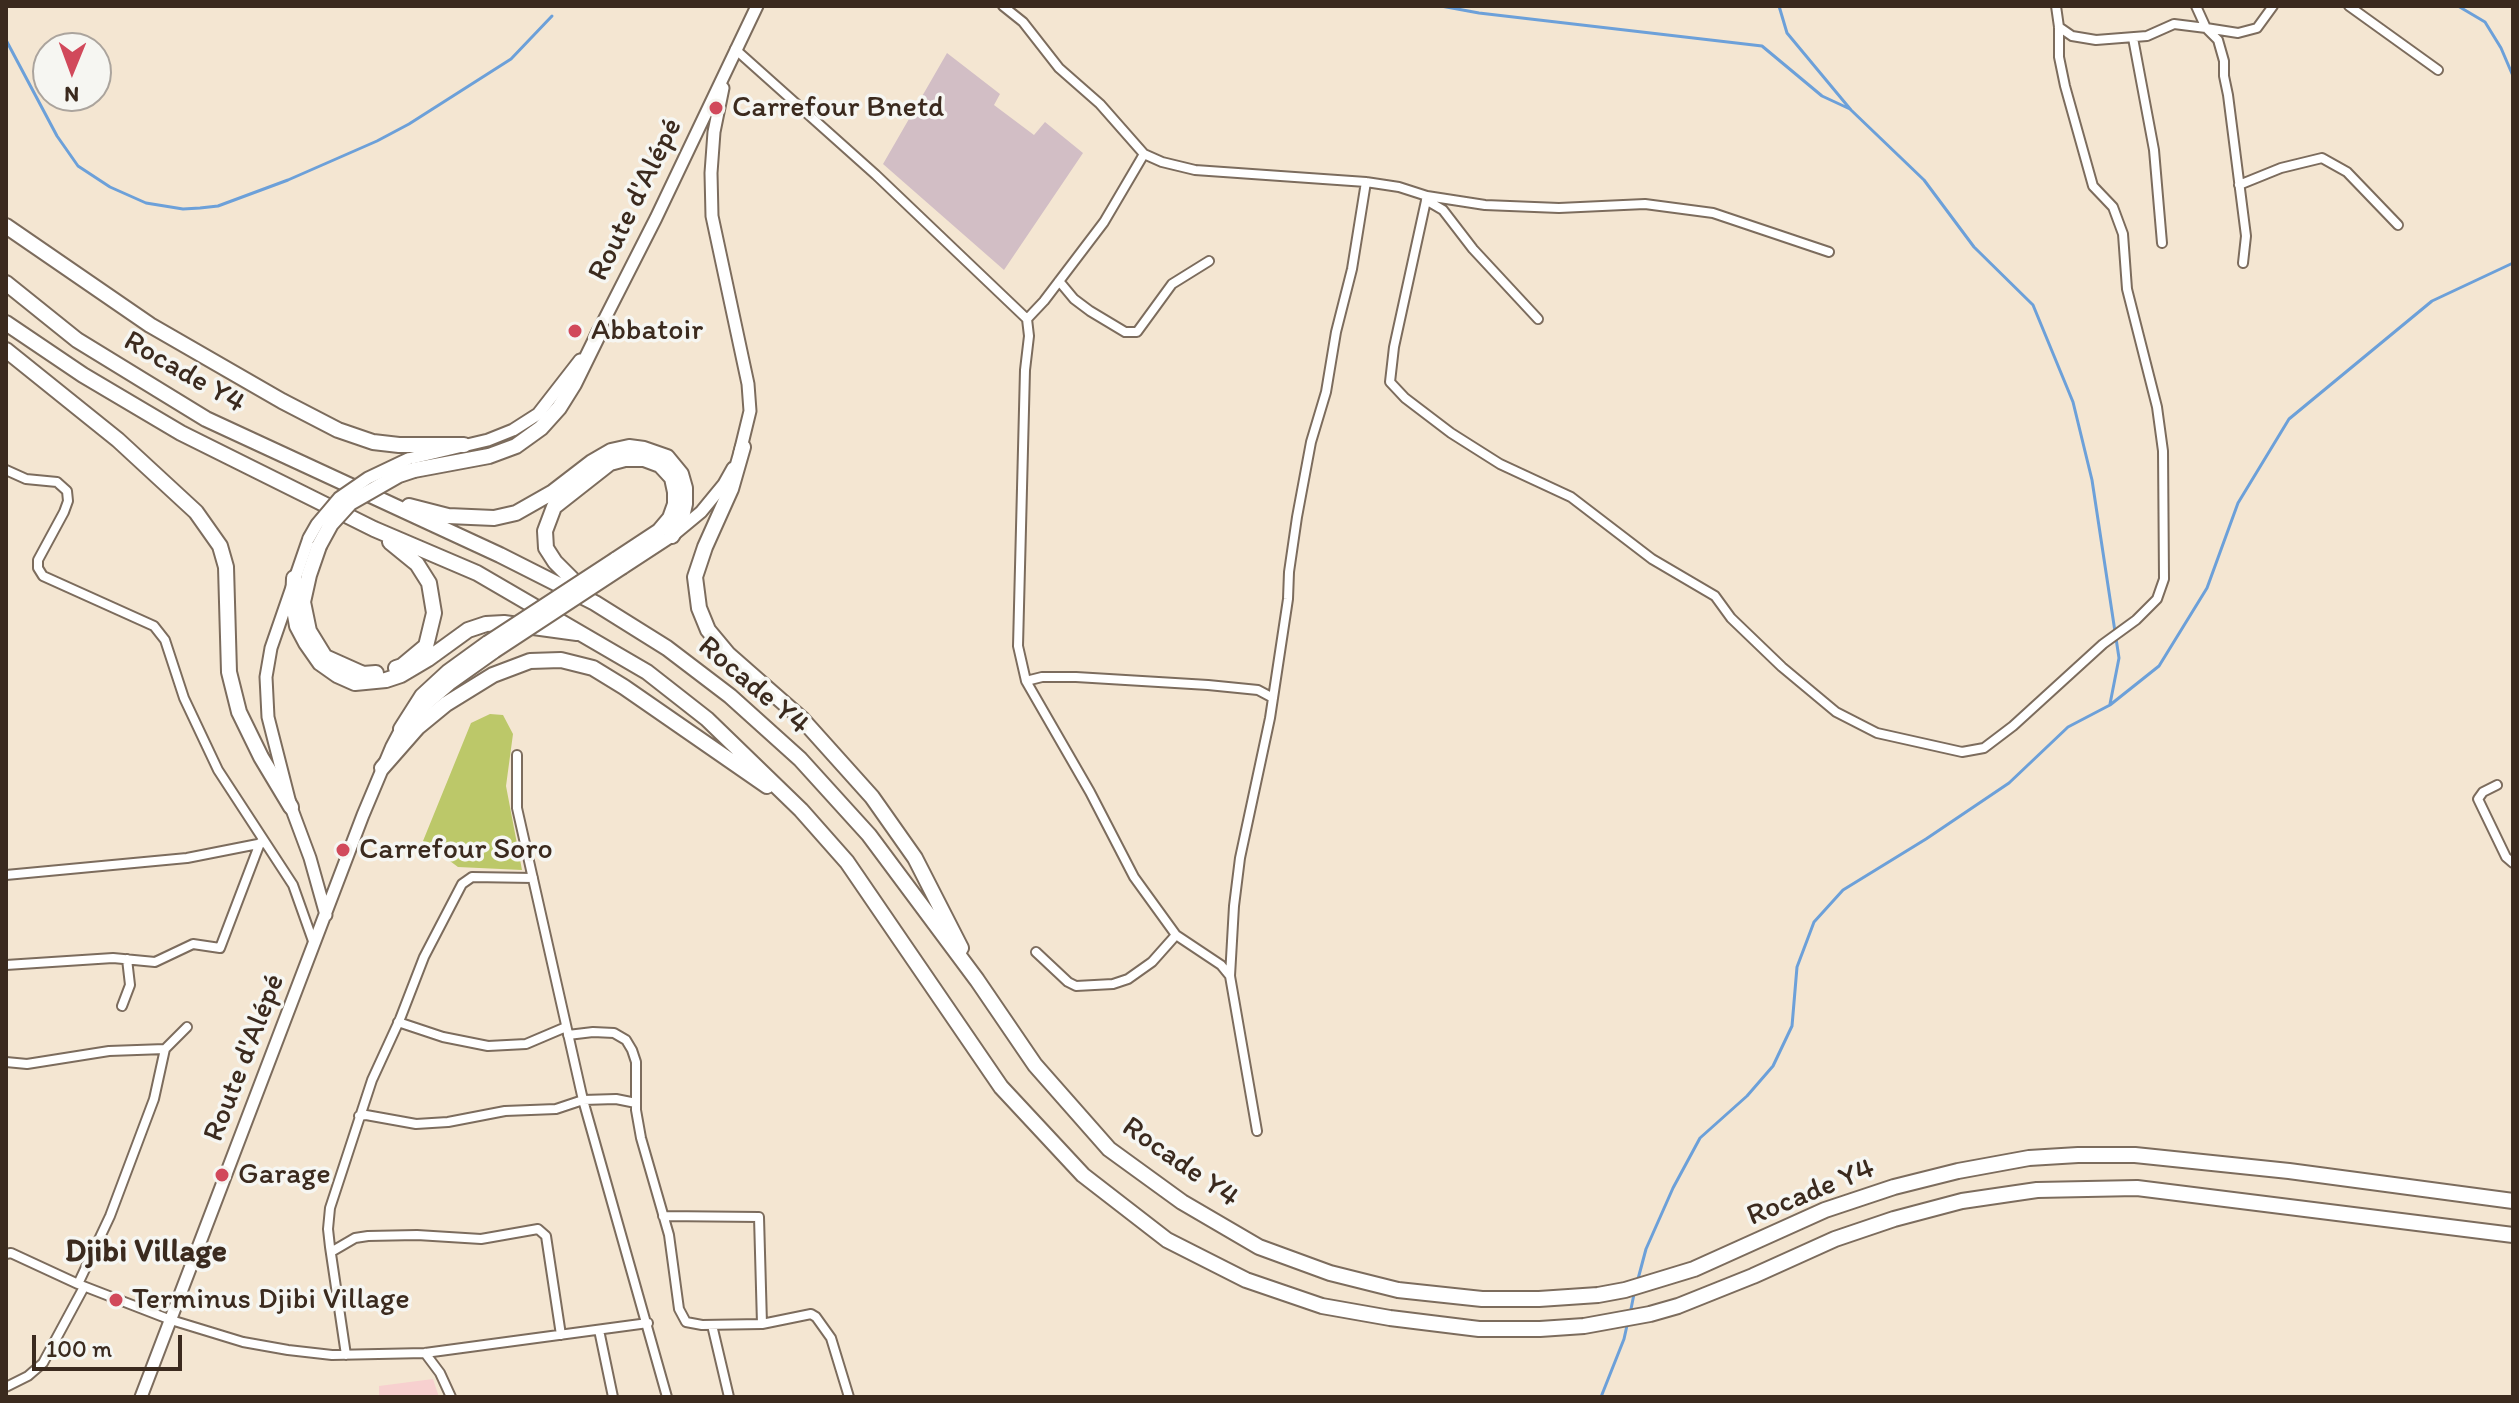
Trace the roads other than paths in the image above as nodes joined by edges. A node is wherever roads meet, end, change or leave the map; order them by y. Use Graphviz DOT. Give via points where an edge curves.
graph roads {
  1 [pos="757,6"];
  2 [pos="1003,6"];
  3 [pos="2056,6"];
  4 [pos="2196,6"];
  5 [pos="2273,6"];
  6 [pos="2349,6"];
  7 [pos="2059,27"];
  8 [pos="2206,28"];
  9 [pos="2133,38"];
  10 [pos="735,49"];
  11 [pos="2438,70"];
  12 [pos="1144,154"];
  13 [pos="1366,182"];
  14 [pos="2239,185"];
  15 [pos="1426,198"];
  16 [pos="2398,225"];
  17 [pos="6,226"];
  18 [pos="2162,243"];
  19 [pos="1829,252"];
  20 [pos="1209,261"];
  21 [pos="2243,263"];
  22 [pos="1059,281"];
  23 [pos="6,283"];
  24 [pos="1027,319"];
  25 [pos="1538,319"];
  26 [pos="6,323"];
  27 [pos="600,331"];
  28 [pos="6,350"];
  29 [pos="464,445"];
  30 [pos="743,447"];
  31 [pos="411,464"];
  32 [pos="6,470"];
  33 [pos="378,499"];
  34 [pos="374,529"];
  35 [pos="672,536"];
  36 [pos="314,542"];
  37 [pos="619,564"];
  38 [pos="294,578"];
  39 [pos="595,603"];
  40 [pos="583,634"];
  41 [pos="1026,681"];
  42 [pos="1273,698"];
  43 [pos="401,729"];
  44 [pos="517,755"];
  45 [pos="382,768"];
  46 [pos="2497,785"];
  47 [pos="291,807"];
  48 [pos="801,810"];
  49 [pos="262,843"];
  50 [pos="2513,863"];
  51 [pos="6,875"];
  52 [pos="533,878"];
  53 [pos="326,916"];
  54 [pos="1176,935"];
  55 [pos="315,946"];
  56 [pos="1036,952"];
  57 [pos="127,959"];
  58 [pos="6,965"];
  59 [pos="1230,976"];
  60 [pos="977,980"];
  61 [pos="122,1006"];
  62 [pos="398,1022"];
  63 [pos="187,1027"];
  64 [pos="567,1031"];
  65 [pos="165,1049"];
  66 [pos="6,1062"];
  67 [pos="583,1100"];
  68 [pos="636,1103"];
  69 [pos="359,1116"];
  70 [pos="1257,1131"];
  71 [pos="2513,1201"];
  72 [pos="663,1216"];
  73 [pos="2513,1235"];
  74 [pos="331,1252"];
  75 [pos="6,1254"];
  76 [pos="81,1286"];
  77 [pos="171,1320"];
  78 [pos="648,1323"];
  79 [pos="762,1324"];
  80 [pos="712,1325"];
  81 [pos="599,1330"];
  82 [pos="561,1335"];
  83 [pos="425,1353"];
  84 [pos="346,1355"];
  85 [pos="6,1387"];
  86 [pos="141,1397"];
  87 [pos="451,1397"];
  88 [pos="613,1397"];
  89 [pos="667,1397"];
  90 [pos="729,1397"];
  91 [pos="849,1397"];
  1 -- 10 [label="main road, Route d'Alépé"];
  2 -- 12 [label="street"];
  3 -- 7 [label="street"];
  4 -- 8 [label="street"];
  5 -- 8 [label="street" via="2257,28 2248,31"];
  6 -- 11 [label="street"];
  7 -- 9 [label="street" via="2072,36 2096,40"];
  7 -- 15 [label="street" via="2059,57 2093,186 2113,207 2123,234 2127,289 2157,407 2163,451 2164,579 2157,599 2136,620 1984,748 1962,752 1877,733 1836,712 1782,667 1715,596 1652,559 1571,497 1500,464 1405,398 1390,382"];
  8 -- 9 [label="street" via="2174,24"];
  8 -- 14 [label="street" via="2218,40 2224,61"];
  9 -- 18 [label="street" via="2154,150"];
  10 -- 24 [label="street"];
  10 -- 27 [label="main road, Route d'Alépé"];
  10 -- 30 [label="main road, Route d'Alépé" via="721,93 711,173 712,216 748,384 750,411"];
  12 -- 13 [label="street" via="1195,170"];
  12 -- 22 [label="street" via="1104,222"];
  13 -- 15 [label="street"];
  13 -- 42 [label="street" via="1297,517"];
  14 -- 16 [label="street" via="2322,158 2347,172"];
  14 -- 21 [label="street" via="2246,236"];
  15 -- 19 [label="street" via="1559,208 1645,204 1713,213"];
  15 -- 25 [label="street" via="1443,210"];
  17 -- 29 [label="highway" via="150,325 338,430 373,442"];
  20 -- 22 [label="street" via="1172,284 1137,332 1125,332 1090,311"];
  22 -- 24 [label="street"];
  23 -- 33 [label="highway, Rocade Y4" via="77,340 206,419"];
  24 -- 41 [label="street" via="1018,646"];
  26 -- 34 [label="highway, Rocade Y4" via="181,433"];
  27 -- 29 [label="main road, Route d'Alépé" via="538,414 513,430"];
  27 -- 31 [label="highway" via="559,408 516,446 489,456"];
  28 -- 47 [label="highway" via="118,440 196,512 220,546 226,567 229,672 239,712"];
  29 -- 31 [label="main road, Route d'Alépé"];
  30 -- 35 [label="main road, Route d'Alépé" via="724,484"];
  30 -- 60 [label="highway" via="695,577 708,630 802,719 872,797 915,858"];
  31 -- 36 [label="highway, bridge" via="350,503"];
  32 -- 49 [label="street" via="26,479 57,482 67,491 68,501 38,568 43,576 154,626 165,640 184,698 218,770"];
  33 -- 35 [label="highway" via="448,516 494,518 516,513 592,462 629,447 667,457 681,474 685,504"];
  33 -- 39 [label="highway, Rocade Y4"];
  34 -- 36 [label="highway" via="417,564 429,583 434,613 426,646 402,666 384,672 363,674 325,657 309,631 303,602"];
  34 -- 40 [label="highway, Rocade Y4" via="477,573"];
  35 -- 37 [label="main road, Route d'Alépé"];
  36 -- 38 [label="main road"];
  37 -- 39 [label="highway" via="659,531 675,504 672,478 660,465 644,459 610,463 554,507 548,518 546,548"];
  37 -- 43 [label="highway, bridge" via="448,672 422,696"];
  38 -- 40 [label="highway" via="297,626 306,643 320,663 355,683 401,675 468,630 486,624"];
  38 -- 47 [label="main road" via="266,677 268,717"];
  39 -- 60 [label="highway, Rocade Y4" via="667,648 800,759 869,835"];
  40 -- 48 [label="highway, Rocade Y4" via="647,672 707,719"];
  41 -- 42 [label="street" via="1076,677 1208,685 1258,690"];
  41 -- 54 [label="street" via="1134,877"];
  42 -- 59 [label="street" via="1240,858"];
  43 -- 45 [label="main road, Route d'Alépé"];
  44 -- 52 [label="street" via="517,808"];
  45 -- 48 [label="highway" via="418,727 493,675 530,661 561,660 593,668 624,687"];
  45 -- 53 [label="main road, Route d'Alépé"];
  46 -- 50 [label="street" via="2478,799"];
  47 -- 53 [label="main road"];
  48 -- 73 [label="highway, Rocade Y4" via="847,862 1001,1087 1083,1175 1167,1240 1246,1280 1322,1306 1479,1329 1584,1326 1678,1306 1894,1219 1962,1201 2037,1190 2137,1188"];
  49 -- 51 [label="street" via="187,858"];
  49 -- 55 [label="street" via="293,885"];
  49 -- 57 [label="street" via="220,948 193,944 155,962"];
  52 -- 62 [label="street" via="466,879 424,957"];
  52 -- 64 [label="street"];
  53 -- 55 [label="main road, Route d'Alépé"];
  54 -- 56 [label="street" via="1152,962 1113,984 1076,986"];
  54 -- 59 [label="street"];
  55 -- 77 [label="main road, Route d'Alépé"];
  57 -- 58 [label="street"];
  57 -- 61 [label="street" via="130,985"];
  59 -- 70 [label="street"];
  60 -- 71 [label="highway, Rocade Y4" via="1035,1065 1109,1149 1182,1202 1259,1247 1398,1290 1482,1299 1625,1290 1694,1269 1825,1210 1894,1187 2029,1158 2135,1155"];
  62 -- 64 [label="street" via="488,1046 526,1044"];
  62 -- 69 [label="street"];
  63 -- 65 [label="street"];
  64 -- 67 [label="street"];
  64 -- 68 [label="street" via="614,1033 626,1040 636,1062"];
  65 -- 66 [label="street"];
  65 -- 76 [label="street" via="154,1099"];
  67 -- 68 [label="street"];
  67 -- 69 [label="street" via="556,1109 505,1111 448,1122 403,1123"];
  67 -- 78 [label="street"];
  68 -- 72 [label="street"];
  69 -- 74 [label="street" via="330,1208"];
  72 -- 79 [label="street" via="759,1217"];
  72 -- 80 [label="street" via="680,1311 689,1324"];
  74 -- 82 [label="street" via="368,1236 481,1239 538,1229 546,1236"];
  74 -- 84 [label="street"];
  75 -- 76 [label="street"];
  76 -- 77 [label="street"];
  76 -- 85 [label="street" via="43,1363"];
  77 -- 84 [label="street" via="243,1342"];
  77 -- 86 [label="main road, Route d'Alépé"];
  78 -- 81 [label="street"];
  78 -- 89 [label="street"];
  79 -- 80 [label="street"];
  79 -- 91 [label="street" via="807,1314 816,1317 831,1338"];
  80 -- 90 [label="street"];
  81 -- 82 [label="street"];
  81 -- 88 [label="street"];
  82 -- 83 [label="street"];
  83 -- 84 [label="street"];
  83 -- 87 [label="street"];
}
